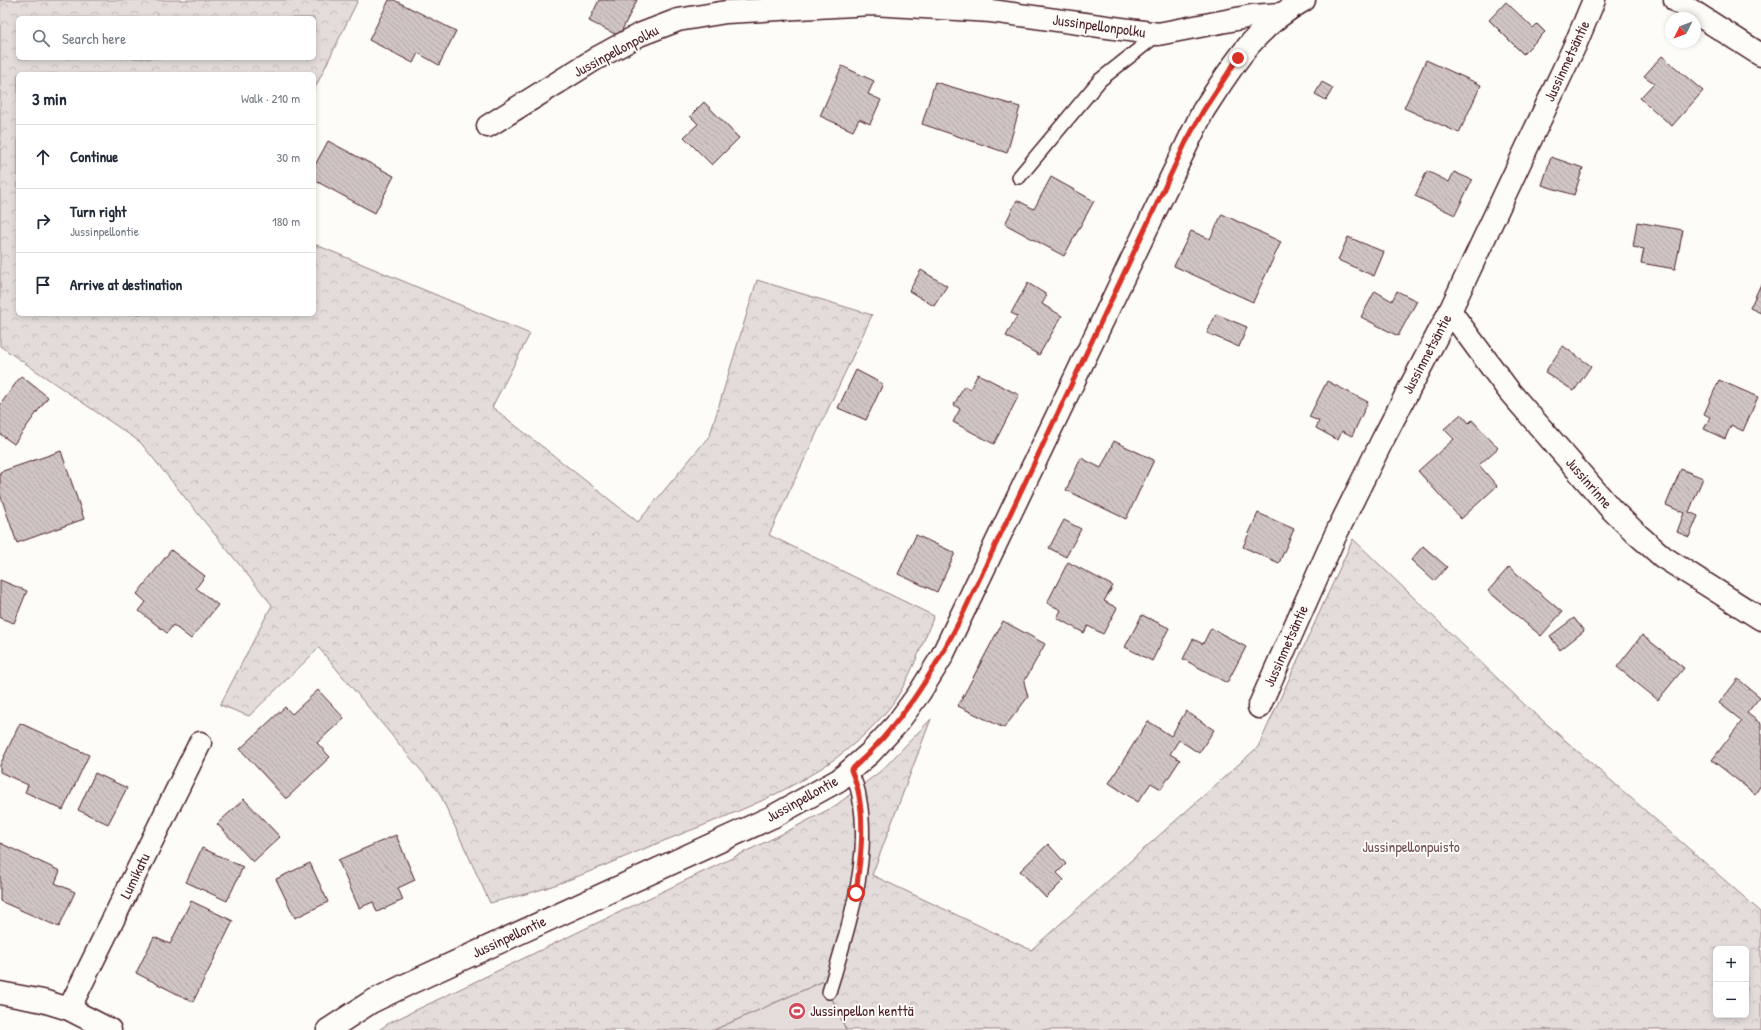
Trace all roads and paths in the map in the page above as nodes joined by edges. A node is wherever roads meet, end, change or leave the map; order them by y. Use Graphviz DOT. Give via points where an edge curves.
graph roads {
  1 [pos="1304,0"];
  2 [pos="1594,0"];
  3 [pos="1675,0"];
  4 [pos="1281,14"];
  5 [pos="1158,34"];
  6 [pos="1761,55"];
  7 [pos="488,126"];
  8 [pos="1019,177"];
  9 [pos="1450,311"];
  10 [pos="1761,619"];
  11 [pos="1259,707"];
  12 [pos="200,743"];
  13 [pos="851,770"];
  14 [pos="829,992"];
  15 [pos="0,993"];
  16 [pos="69,1009"];
  17 [pos="110,1030"];
  18 [pos="328,1030"];
  1 -- 4 [label="street, Jussinpellontie"];
  2 -- 9 [label="street, Jussinmetsäntie"];
  3 -- 6 [label="street"];
  4 -- 5 [label="street, Jussinpellonpolku" via="1252,16"];
  4 -- 13 [label="street, Jussinpellontie" via="1238,58 1203,111 941,658 896,725 870,754"];
  5 -- 7 [label="street, Jussinpellonpolku" via="990,11 880,4 726,12 678,20 639,35"];
  5 -- 8 [label="lane" via="1100,80"];
  9 -- 10 [label="street, Jussinrinne" via="1509,391 1611,509 1664,557"];
  9 -- 11 [label="street, Jussinmetsäntie" via="1335,536"];
  12 -- 16 [label="street, Lumikatu"];
  13 -- 14 [label="lane" via="859,795 862,851 847,932"];
  13 -- 18 [label="street, Jussinpellontie" via="839,780 772,817 410,982 371,1002"];
  15 -- 16 [label="street"];
  16 -- 17 [label="street"];
}
